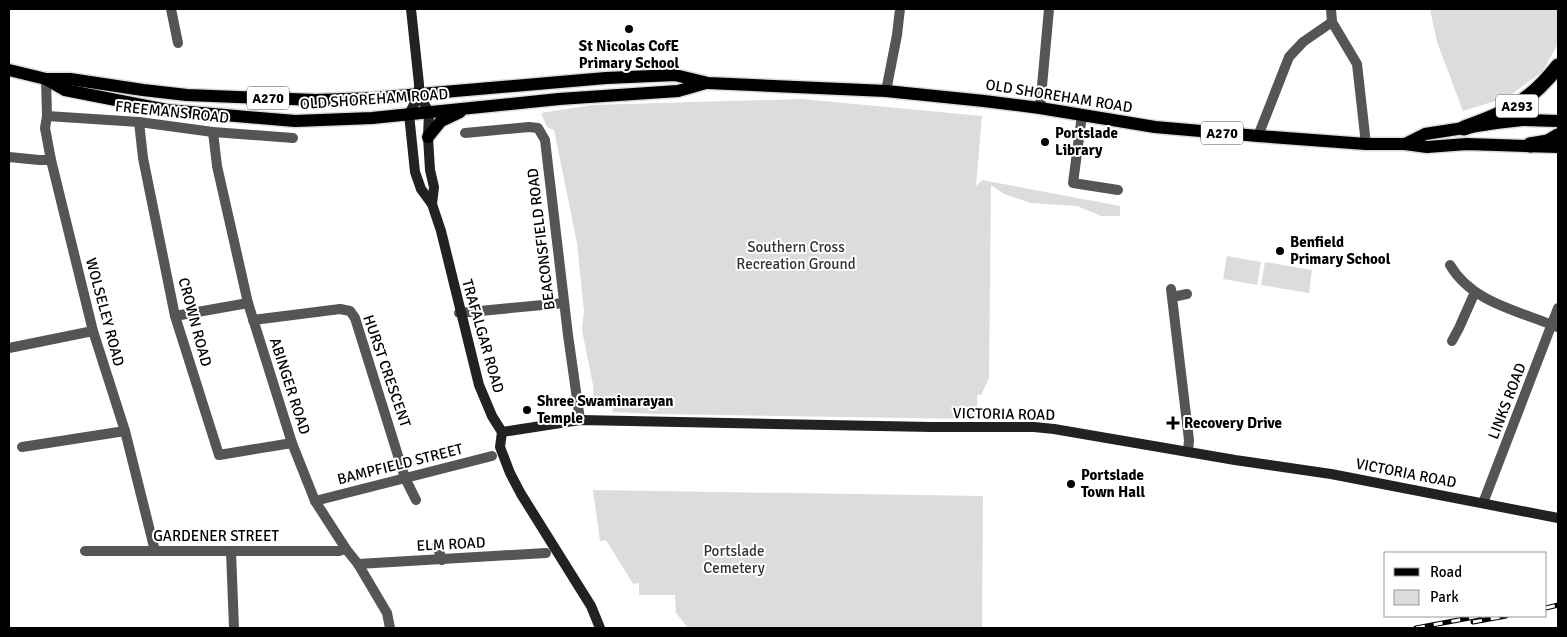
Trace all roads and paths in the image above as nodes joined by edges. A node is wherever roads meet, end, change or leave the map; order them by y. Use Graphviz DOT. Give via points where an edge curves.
graph roads {
  1 [pos="171,9"];
  2 [pos="411,9"];
  3 [pos="900,9"];
  4 [pos="1050,9"];
  5 [pos="1331,9"];
  6 [pos="1332,22"];
  7 [pos="178,43"];
  8 [pos="1558,66"];
  9 [pos="9,70"];
  10 [pos="46,79"];
  11 [pos="708,83"];
  12 [pos="886,91"];
  13 [pos="419,94"];
  14 [pos="467,108"];
  15 [pos="1040,108"];
  16 [pos="429,112"];
  17 [pos="409,114"];
  18 [pos="1082,115"];
  19 [pos="47,116"];
  20 [pos="1558,120"];
  21 [pos="140,122"];
  22 [pos="1464,128"];
  23 [pos="213,132"];
  24 [pos="465,133"];
  25 [pos="1258,136"];
  26 [pos="1558,136"];
  27 [pos="428,137"];
  28 [pos="293,138"];
  29 [pos="1366,144"];
  30 [pos="1405,144"];
  31 [pos="1530,145"];
  32 [pos="1558,147"];
  33 [pos="9,157"];
  34 [pos="51,160"];
  35 [pos="1118,190"];
  36 [pos="432,204"];
  37 [pos="1450,265"];
  38 [pos="1474,292"];
  39 [pos="1188,294"];
  40 [pos="248,303"];
  41 [pos="564,303"];
  42 [pos="1558,308"];
  43 [pos="460,313"];
  44 [pos="175,316"];
  45 [pos="253,320"];
  46 [pos="1555,326"];
  47 [pos="93,331"];
  48 [pos="1452,341"];
  49 [pos="9,348"];
  50 [pos="580,420"];
  51 [pos="125,431"];
  52 [pos="502,432"];
  53 [pos="292,443"];
  54 [pos="22,447"];
  55 [pos="1188,452"];
  56 [pos="492,456"];
  57 [pos="406,478"];
  58 [pos="416,500"];
  59 [pos="315,501"];
  60 [pos="1483,503"];
  61 [pos="1558,518"];
  62 [pos="437,545"];
  63 [pos="346,549"];
  64 [pos="85,551"];
  65 [pos="155,551"];
  66 [pos="231,552"];
  67 [pos="546,553"];
  68 [pos="442,560"];
  69 [pos="358,564"];
  70 [pos="234,628"];
  71 [pos="390,628"];
  72 [pos="600,628"];
  1 -- 7 [label="street"];
  2 -- 13 [label="main road"];
  3 -- 12 [label="street"];
  4 -- 15 [label="street"];
  5 -- 6 [label="street"];
  6 -- 25 [label="street" via="1302,42 1289,57"];
  6 -- 29 [label="street" via="1357,64"];
  8 -- 22 [label="highway, A293" via="1539,89 1513,108"];
  9 -- 10 [label="main road, OLD SHOREHAM ROAD / A270"];
  10 -- 13 [label="main road, OLD SHOREHAM ROAD / A270" via="70,79 187,95 316,100"];
  10 -- 17 [label="main road, OLD SHOREHAM ROAD / A270" via="64,90 167,110 295,121"];
  10 -- 19 [label="street, WOLSELEY ROAD"];
  11 -- 12 [label="main road, OLD SHOREHAM ROAD / A270"];
  11 -- 13 [label="main road, OLD SHOREHAM ROAD / A270" via="675,75"];
  11 -- 14 [label="main road, OLD SHOREHAM ROAD / A270" via="678,91"];
  12 -- 15 [label="main road, OLD SHOREHAM ROAD / A270"];
  13 -- 16 [label="main road"];
  13 -- 17 [label="main road"];
  14 -- 16 [label="main road, OLD SHOREHAM ROAD / A270"];
  14 -- 27 [label="main road" via="441,121"];
  15 -- 18 [label="main road, OLD SHOREHAM ROAD / A270"];
  16 -- 17 [label="main road, OLD SHOREHAM ROAD / A270"];
  16 -- 27 [label="main road, TRAFALGAR ROAD"];
  17 -- 36 [label="main road, TRAFALGAR ROAD" via="420,188"];
  18 -- 25 [label="main road, OLD SHOREHAM ROAD / A270" via="1155,127"];
  18 -- 35 [label="street" via="1073,183"];
  19 -- 21 [label="street, FREEMANS ROAD"];
  19 -- 34 [label="street, WOLSELEY ROAD" via="45,128"];
  20 -- 22 [label="main road, OLD SHOREHAM ROAD / A270" via="1510,121"];
  21 -- 23 [label="street, FREEMANS ROAD"];
  21 -- 44 [label="street, CROWN ROAD" via="143,158"];
  22 -- 30 [label="main road, OLD SHOREHAM ROAD / A270" via="1425,134"];
  23 -- 28 [label="street, FREEMANS ROAD"];
  23 -- 40 [label="street, ABINGER ROAD" via="217,166"];
  24 -- 41 [label="street, BEACONSFIELD ROAD" via="529,127 538,128 545,140"];
  25 -- 29 [label="main road, OLD SHOREHAM ROAD / A270"];
  26 -- 31 [label="highway" via="1548,142"];
  27 -- 36 [label="main road, TRAFALGAR ROAD" via="434,187"];
  29 -- 30 [label="main road, OLD SHOREHAM ROAD / A270"];
  30 -- 31 [label="main road, OLD SHOREHAM ROAD / A270" via="1427,147"];
  31 -- 32 [label="main road, OLD SHOREHAM ROAD / A270"];
  33 -- 34 [label="street"];
  34 -- 47 [label="street, WOLSELEY ROAD"];
  36 -- 43 [label="main road, TRAFALGAR ROAD"];
  37 -- 38 [label="street"];
  38 -- 46 [label="street"];
  38 -- 48 [label="street"];
  39 -- 55 [label="street" via="1171,293"];
  40 -- 44 [label="street"];
  40 -- 45 [label="street, ABINGER ROAD"];
  41 -- 43 [label="street"];
  41 -- 50 [label="street, BEACONSFIELD ROAD"];
  42 -- 46 [label="street, LINKS ROAD"];
  43 -- 52 [label="main road, TRAFALGAR ROAD" via="479,385"];
  44 -- 53 [label="street, CROWN ROAD" via="219,455"];
  45 -- 53 [label="street, ABINGER ROAD"];
  45 -- 57 [label="street, HURST CRESCENT" via="340,309 350,311 355,318"];
  46 -- 60 [label="street, LINKS ROAD"];
  47 -- 49 [label="street"];
  47 -- 51 [label="street, WOLSELEY ROAD"];
  50 -- 52 [label="main road, VICTORIA ROAD"];
  50 -- 55 [label="main road, VICTORIA ROAD" via="931,428 1034,427"];
  51 -- 54 [label="street"];
  51 -- 65 [label="street, WOLSELEY ROAD"];
  52 -- 72 [label="main road, TRAFALGAR ROAD" via="500,447 510,473 591,606"];
  53 -- 59 [label="street, ABINGER ROAD"];
  55 -- 60 [label="main road, VICTORIA ROAD" via="1331,474"];
  56 -- 57 [label="street, BAMPFIELD STREET"];
  57 -- 58 [label="street"];
  57 -- 59 [label="street, BAMPFIELD STREET"];
  59 -- 63 [label="street, ABINGER ROAD"];
  60 -- 61 [label="main road, VICTORIA ROAD"];
  62 -- 68 [label="street"];
  63 -- 66 [label="street, GARDENER STREET"];
  63 -- 69 [label="street, ABINGER ROAD"];
  64 -- 65 [label="street, GARDENER STREET"];
  65 -- 66 [label="street, GARDENER STREET"];
  66 -- 70 [label="street"];
  67 -- 68 [label="street, ELM ROAD"];
  68 -- 69 [label="street, ELM ROAD"];
  69 -- 71 [label="street, ABINGER ROAD" via="387,613"];
}
